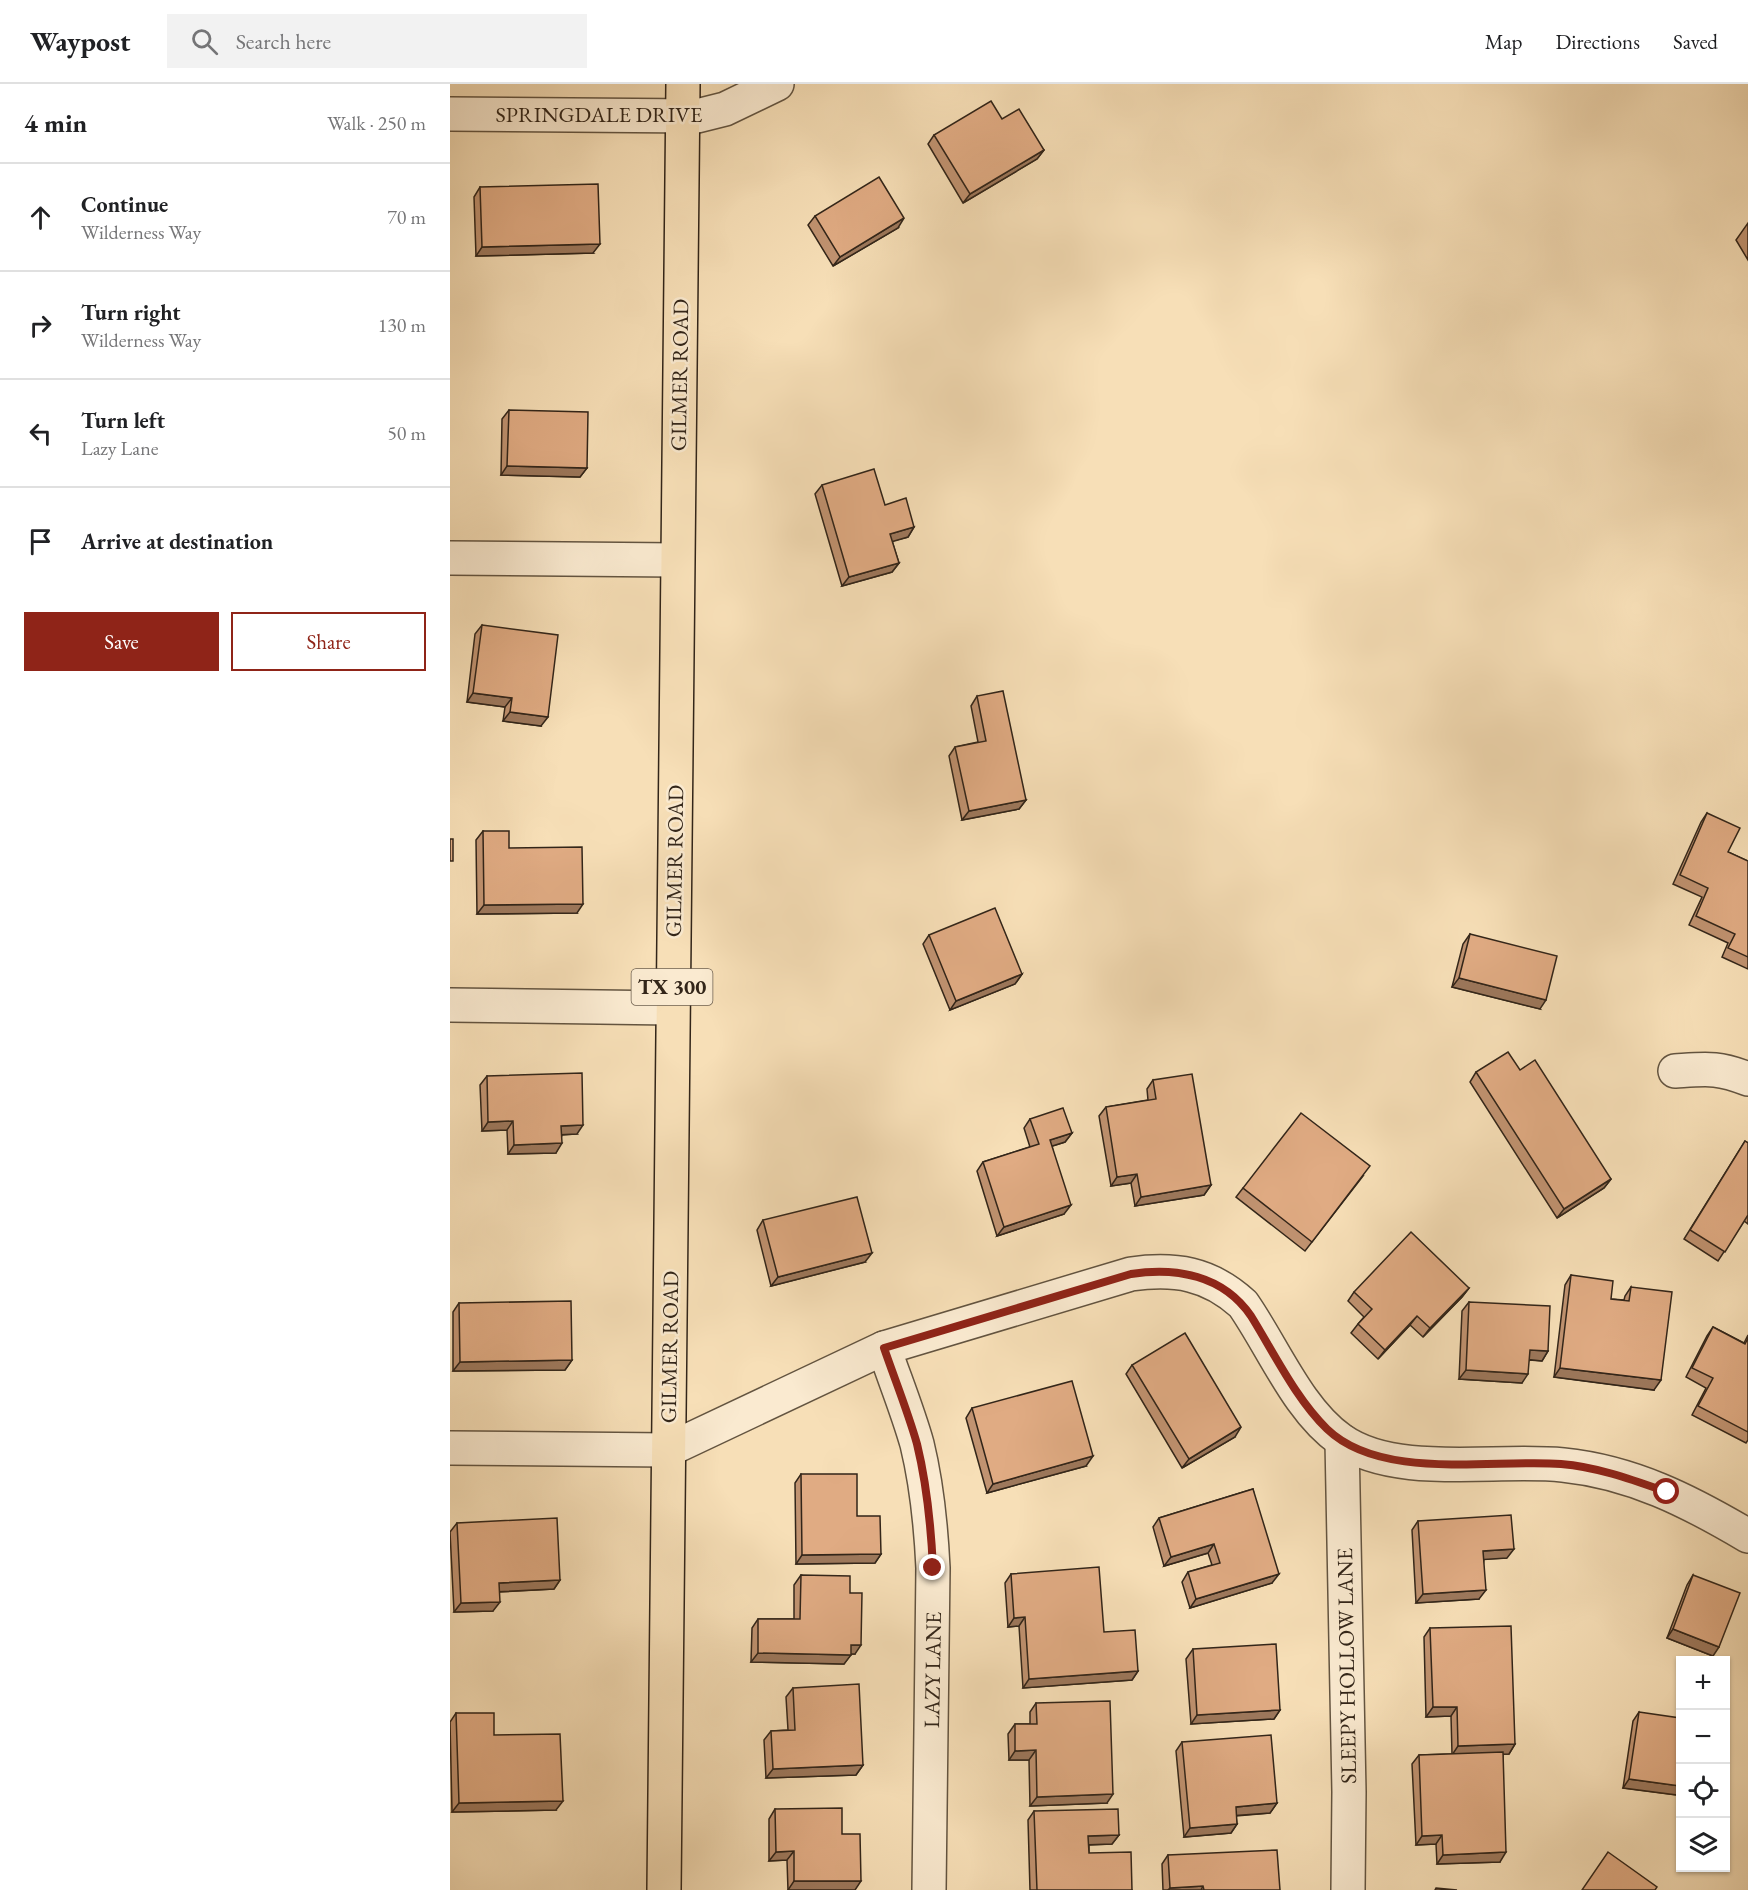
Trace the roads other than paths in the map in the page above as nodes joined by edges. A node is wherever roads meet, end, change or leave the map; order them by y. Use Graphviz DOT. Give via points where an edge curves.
graph roads {
  1 [pos="683,84"];
  2 [pos="777,84"];
  3 [pos="450,114"];
  4 [pos="682,117"];
  5 [pos="450,558"];
  6 [pos="677,560"];
  7 [pos="450,1005"];
  8 [pos="672,1008"];
  9 [pos="1675,1071"];
  10 [pos="1748,1079"];
  11 [pos="884,1348"];
  12 [pos="1342,1441"];
  13 [pos="450,1448"];
  14 [pos="668,1450"];
  15 [pos="1748,1536"];
  16 [pos="664,1890"];
  17 [pos="929,1890"];
  18 [pos="1348,1890"];
  1 -- 4 [label="main road, GILMER ROAD / TX 300"];
  2 -- 4 [label="street, SPRINGDALE DRIVE" via="725,109"];
  3 -- 4 [label="street, SPRINGDALE DRIVE"];
  4 -- 6 [label="main road, GILMER ROAD / TX 300"];
  5 -- 6 [label="street"];
  6 -- 8 [label="main road, GILMER ROAD / TX 300"];
  7 -- 8 [label="street"];
  8 -- 14 [label="main road, GILMER ROAD / TX 300"];
  9 -- 10 [label="street" via="1724,1070"];
  11 -- 12 [label="street" via="1131,1274 1191,1274 1204,1278 1243,1304 1303,1400"];
  11 -- 14 [label="street"];
  11 -- 17 [label="street, LAZY LANE" via="917,1444 931,1532"];
  12 -- 15 [label="street" via="1372,1455 1406,1463 1561,1464 1611,1473 1667,1492"];
  12 -- 18 [label="street, SLEEPY HOLLOW LANE"];
  13 -- 14 [label="street"];
  14 -- 16 [label="main road, GILMER ROAD / TX 300"];
}
